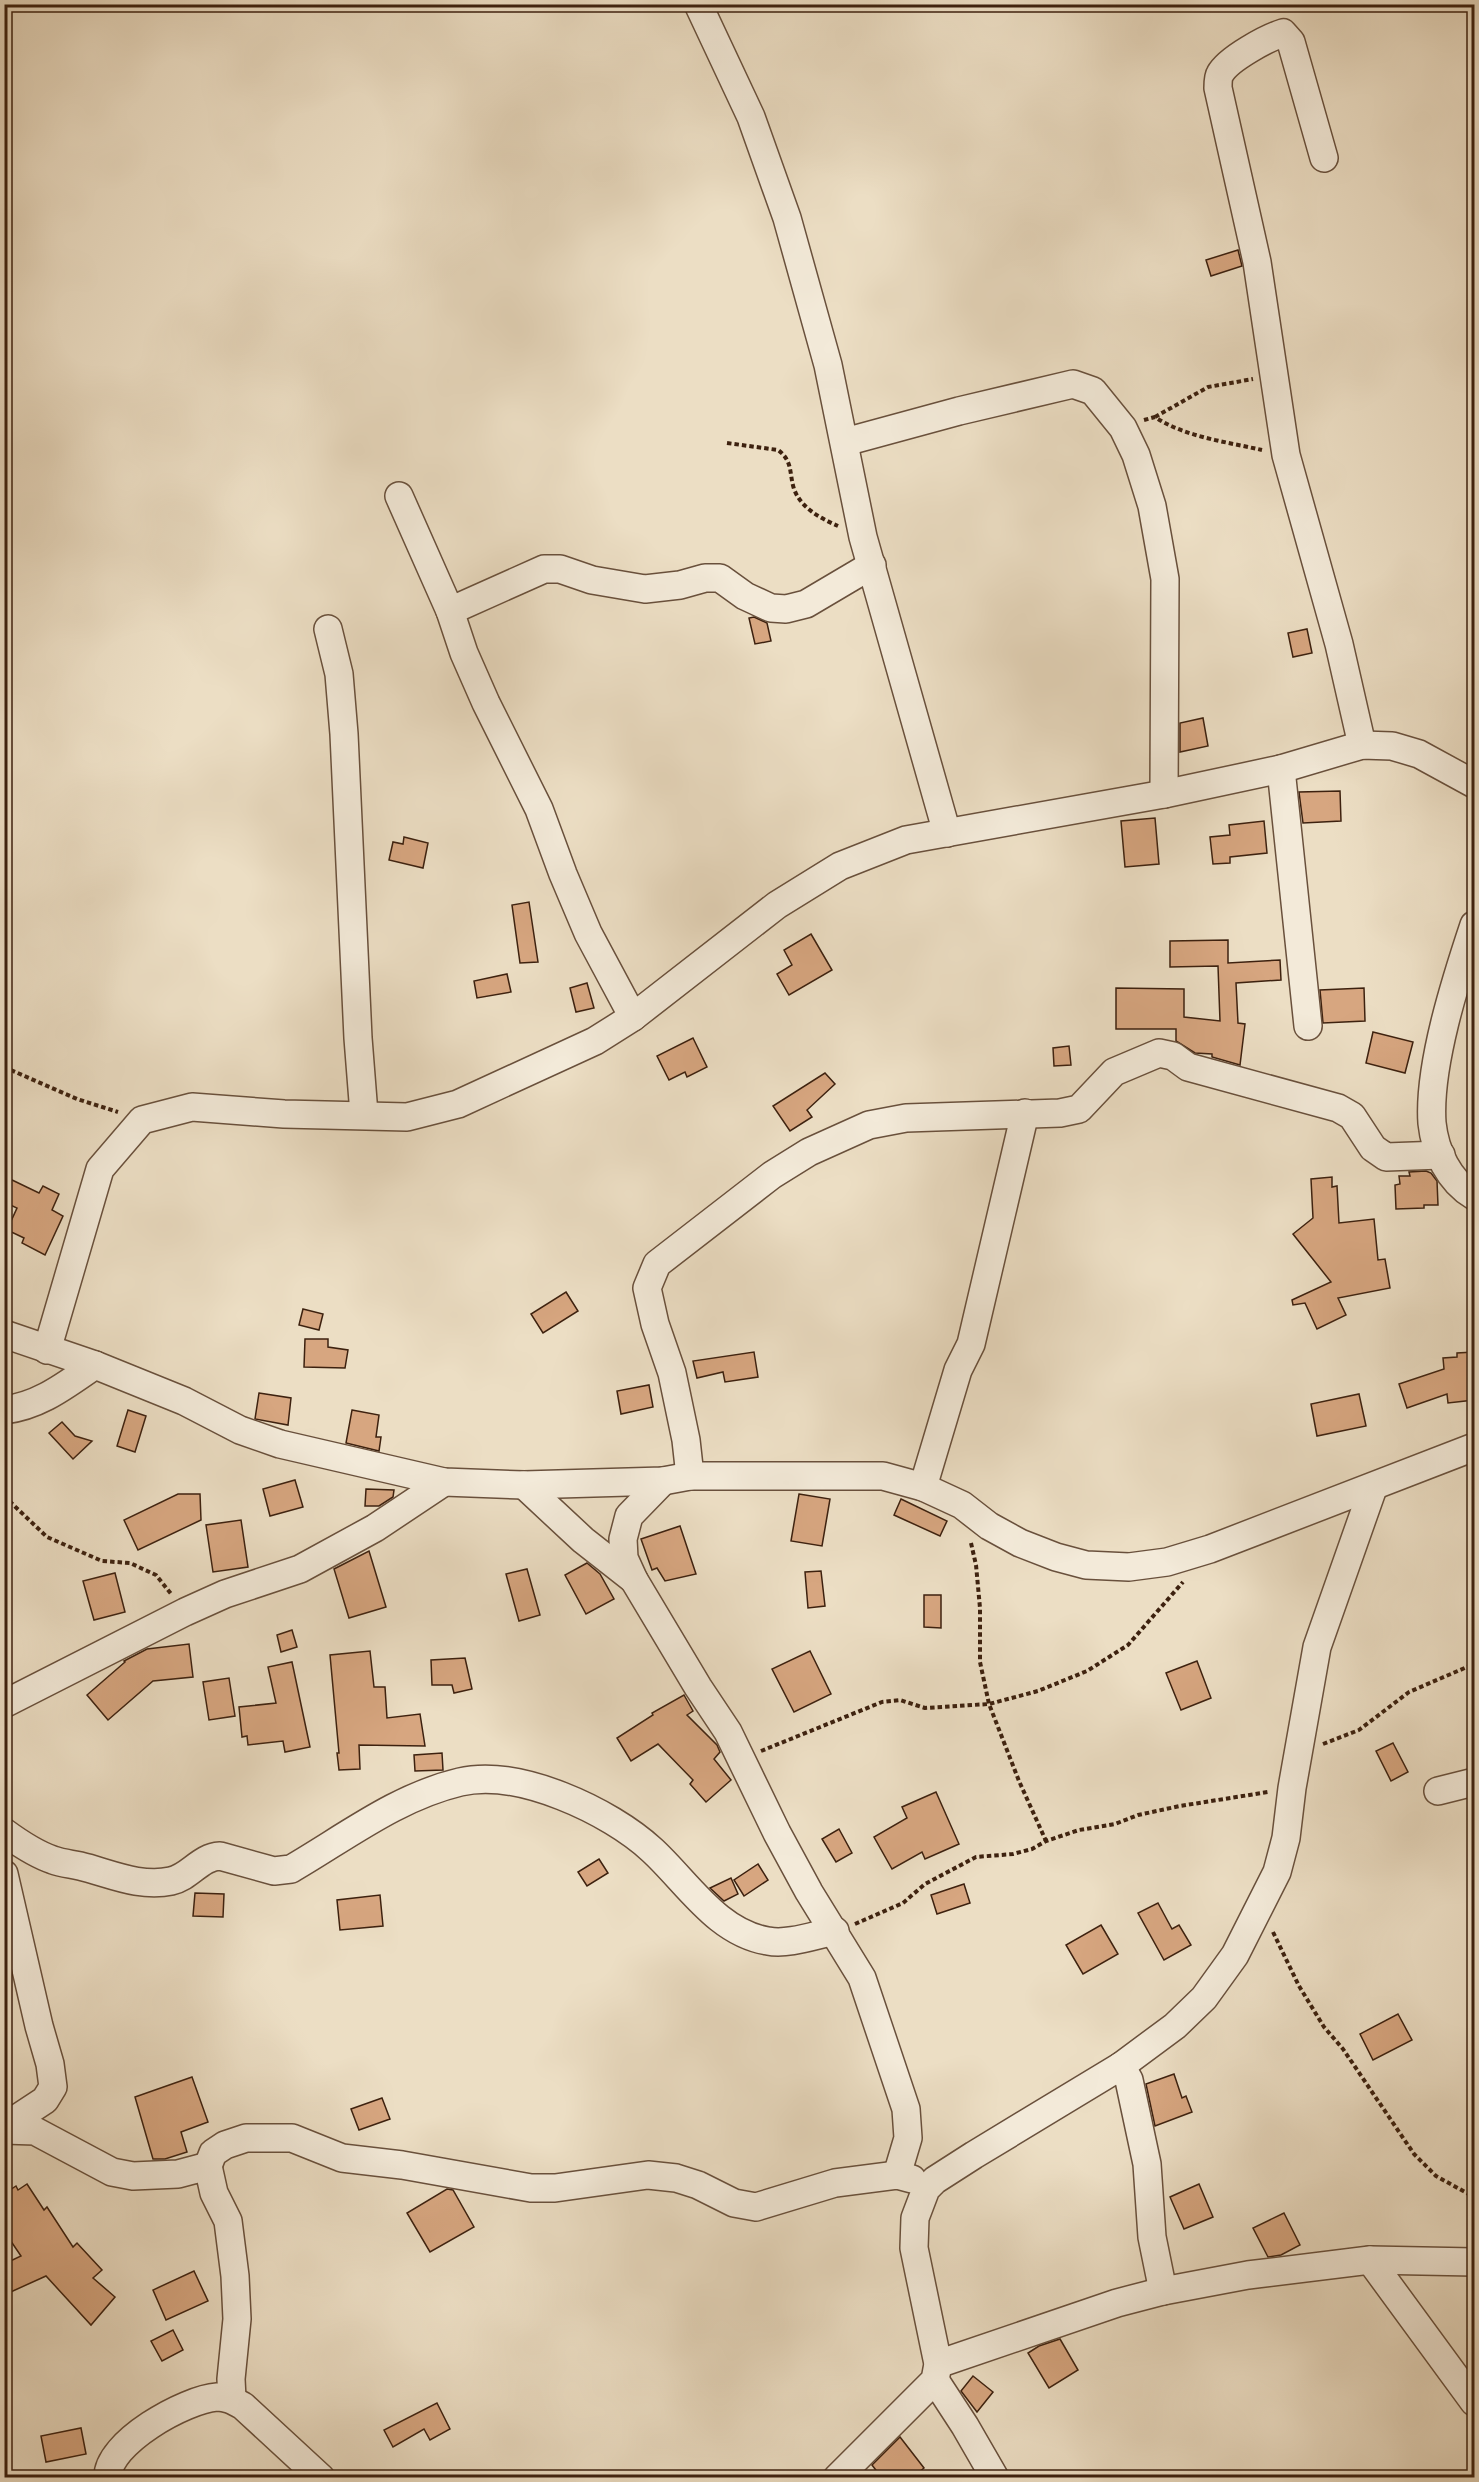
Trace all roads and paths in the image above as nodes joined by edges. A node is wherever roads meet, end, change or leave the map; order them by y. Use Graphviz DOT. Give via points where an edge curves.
graph roads {
  1 [pos="698,4"];
  2 [pos="1324,158"];
  3 [pos="1275,376"];
  4 [pos="1155,417"];
  5 [pos="1123,428"];
  6 [pos="845,442"];
  7 [pos="727,443"];
  8 [pos="1286,455"];
  9 [pos="399,496"];
  10 [pos="863,537"];
  11 [pos="872,565"];
  12 [pos="450,611"];
  13 [pos="328,628"];
  14 [pos="1362,745"];
  15 [pos="1281,769"];
  16 [pos="1474,784"];
  17 [pos="1164,794"];
  18 [pos="947,833"];
  19 [pos="1474,925"];
  20 [pos="633,1017"];
  21 [pos="1308,1026"];
  22 [pos="4,1067"];
  23 [pos="1025,1113"];
  24 [pos="364,1114"];
  25 [pos="142,1120"];
  26 [pos="1441,1155"];
  27 [pos="1474,1196"];
  28 [pos="4,1334"];
  29 [pos="47,1350"];
  30 [pos="95,1365"];
  31 [pos="4,1410"];
  32 [pos="1474,1447"];
  33 [pos="690,1476"];
  34 [pos="663,1481"];
  35 [pos="444,1482"];
  36 [pos="524,1485"];
  37 [pos="923,1487"];
  38 [pos="1373,1488"];
  39 [pos="4,1496"];
  40 [pos="962,1505"];
  41 [pos="1210,1549"];
  42 [pos="634,1580"];
  43 [pos="185,1612"];
  44 [pos="1474,1664"];
  45 [pos="4,1704"];
  46 [pos="989,1704"];
  47 [pos="1298,1752"];
  48 [pos="742,1758"];
  49 [pos="1474,1782"];
  50 [pos="1292,1788"];
  51 [pos="1438,1791"];
  52 [pos="4,1832"];
  53 [pos="1046,1841"];
  54 [pos="4,1874"];
  55 [pos="1260,1907"];
  56 [pos="835,1931"];
  57 [pos="1121,2066"];
  58 [pos="4,2128"];
  59 [pos="208,2166"];
  60 [pos="897,2175"];
  61 [pos="926,2189"];
  62 [pos="1474,2197"];
  63 [pos="1370,2260"];
  64 [pos="1474,2262"];
  65 [pos="1163,2291"];
  66 [pos="936,2372"];
  67 [pos="232,2399"];
  68 [pos="1474,2402"];
  69 [pos="104,2474"];
  70 [pos="321,2478"];
  71 [pos="837,2478"];
  72 [pos="994,2478"];
  1 -- 6 [label="street" via="751,117 787,218"];
  2 -- 3 [label="street" via="1291,42 1283,33 1268,38 1219,74 1218,88 1257,262"];
  3 -- 4 [label="path" via="1208,387"];
  3 -- 8 [label="street"];
  4 -- 5 [label="path"];
  4 -- 8 [label="path" via="1183,430"];
  5 -- 6 [label="street" via="1093,391 1073,384"];
  5 -- 17 [label="street" via="1152,506 1166,579"];
  6 -- 10 [label="street"];
  7 -- 10 [label="path" via="778,450 789,462 794,488 804,504 820,518"];
  8 -- 14 [label="street" via="1339,644"];
  9 -- 12 [label="street"];
  10 -- 11 [label="street"];
  11 -- 12 [label="street" via="806,604 786,609 771,608 745,596 720,578 645,589 544,568"];
  11 -- 18 [label="street"];
  12 -- 20 [label="street" via="464,653 539,809 588,933"];
  13 -- 24 [label="street" via="339,674 344,734"];
  14 -- 15 [label="street"];
  14 -- 16 [label="street" via="1392,746 1419,754"];
  15 -- 17 [label="street"];
  15 -- 21 [label="street"];
  17 -- 18 [label="street"];
  18 -- 20 [label="street" via="906,840 840,866 777,905"];
  19 -- 26 [label="street" via="1445,1023 1435,1078 1432,1124"];
  20 -- 24 [label="street" via="595,1041 458,1104 407,1117"];
  22 -- 25 [label="path" via="77,1099"];
  23 -- 26 [label="street" via="1079,1109 1114,1072 1159,1053 1173,1056 1188,1067 1338,1108 1352,1116 1373,1148 1386,1157"];
  23 -- 33 [label="street" via="906,1118 869,1125 838,1137 772,1175 657,1264 647,1288 672,1373"];
  23 -- 37 [label="street" via="971,1344 958,1370"];
  24 -- 25 [label="street" via="284,1114 192,1107"];
  25 -- 29 [label="street" via="100,1169"];
  26 -- 27 [label="street" via="1450,1176"];
  28 -- 29 [label="street"];
  29 -- 30 [label="street"];
  30 -- 31 [label="street" via="36,1402"];
  30 -- 35 [label="street" via="280,1444"];
  32 -- 38 [label="street"];
  33 -- 34 [label="street"];
  33 -- 37 [label="street" via="883,1476"];
  34 -- 36 [label="street"];
  34 -- 42 [label="street" via="629,1516 623,1539 624,1558"];
  35 -- 36 [label="street"];
  35 -- 43 [label="street" via="375,1528 300,1569"];
  36 -- 42 [label="street" via="583,1540"];
  37 -- 40 [label="street"];
  38 -- 41 [label="street"];
  38 -- 47 [label="street" via="1317,1647"];
  39 -- 43 [label="path" via="47,1537 102,1561 130,1563 156,1575"];
  40 -- 41 [label="street" via="1020,1543 1086,1565 1129,1567"];
  40 -- 46 [label="path" via="976,1565 981,1608 980,1662"];
  41 -- 46 [label="path" via="1128,1645 1087,1671 1038,1691"];
  42 -- 48 [label="street"];
  43 -- 45 [label="street"];
  44 -- 47 [label="path" via="1408,1692 1359,1730"];
  46 -- 48 [label="path" via="925,1708 900,1700 882,1702"];
  46 -- 53 [label="path"];
  47 -- 50 [label="street"];
  48 -- 56 [label="street" via="809,1892"];
  49 -- 51 [label="street"];
  50 -- 53 [label="path" via="1138,1815"];
  50 -- 55 [label="street" via="1277,1872"];
  52 -- 56 [label="street" via="54,1860 135,1881 172,1881 204,1860 220,1856 274,1871 291,1869 415,1797 463,1781 500,1779 553,1792 594,1810 650,1848 725,1924 769,1942"];
  53 -- 56 [label="path" via="1032,1850 975,1857 926,1884 903,1903"];
  54 -- 58 [label="street" via="53,2087 45,2100"];
  55 -- 57 [label="street" via="1235,1955 1204,1998 1175,2026"];
  55 -- 62 [label="path" via="1324,2027 1414,2154 1436,2176"];
  56 -- 60 [label="street" via="862,1978 906,2109 909,2138"];
  57 -- 61 [label="street" via="974,2155"];
  57 -- 65 [label="street" via="1129,2080 1147,2164 1152,2237"];
  58 -- 59 [label="street" via="35,2131 112,2172 133,2176 178,2174"];
  59 -- 60 [label="street" via="213,2153 225,2145 246,2139 292,2138 342,2158 531,2188 648,2175 676,2178 734,2203 756,2207 835,2183"];
  59 -- 67 [label="street" via="214,2193 228,2221 235,2276 237,2319"];
  60 -- 61 [label="street" via="911,2178"];
  61 -- 66 [label="street" via="915,2218 914,2248"];
  63 -- 64 [label="street"];
  63 -- 65 [label="street" via="1248,2275"];
  63 -- 68 [label="street"];
  65 -- 66 [label="street" via="1049,2325"];
  66 -- 71 [label="street" via="909,2408"];
  66 -- 72 [label="street"];
  67 -- 69 [label="street" via="204,2400 169,2416 127,2442"];
  67 -- 70 [label="street" via="258,2418"];
}
